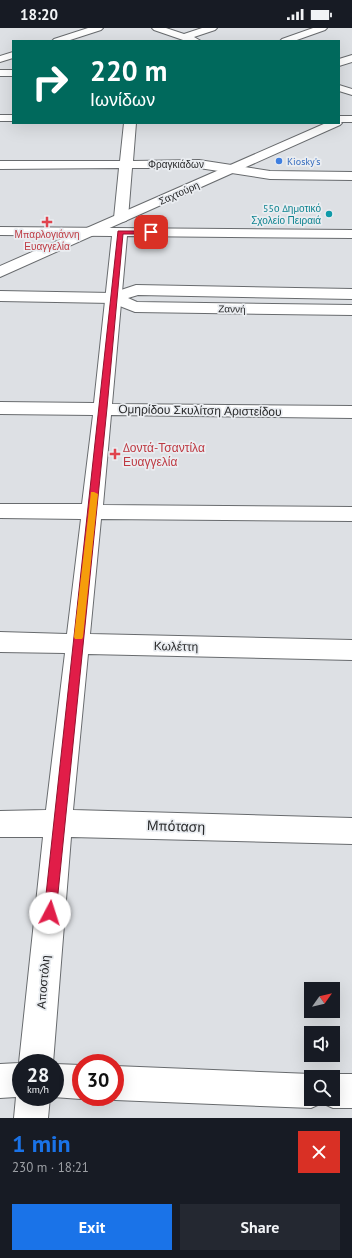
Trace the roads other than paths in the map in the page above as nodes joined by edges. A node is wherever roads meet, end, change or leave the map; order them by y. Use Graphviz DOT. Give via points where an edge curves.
graph roads {
  1 [pos="98,28"];
  2 [pos="157,28"];
  3 [pos="212,28"];
  4 [pos="322,28"];
  5 [pos="184,37"];
  6 [pos="60,40"];
  7 [pos="193,40"];
  8 [pos="288,40"];
  9 [pos="12,55"];
  10 [pos="352,58"];
  11 [pos="0,59"];
  12 [pos="340,63"];
  13 [pos="0,73"];
  14 [pos="12,73"];
  15 [pos="340,88"];
  16 [pos="352,92"];
  17 [pos="0,118"];
  18 [pos="12,118"];
  19 [pos="130,124"];
  20 [pos="333,124"];
  21 [pos="126,164"];
  22 [pos="0,165"];
  23 [pos="233,168"];
  24 [pos="350,176"];
  25 [pos="352,189"];
  26 [pos="121,225"];
  27 [pos="0,231"];
  28 [pos="90,232"];
  29 [pos="352,234"];
  30 [pos="0,272"];
  31 [pos="352,294"];
  32 [pos="0,296"];
  33 [pos="114,298"];
  34 [pos="352,310"];
  35 [pos="0,408"];
  36 [pos="104,408"];
  37 [pos="352,412"];
  38 [pos="0,511"];
  39 [pos="92,512"];
  40 [pos="352,514"];
  41 [pos="0,642"];
  42 [pos="78,644"];
  43 [pos="352,650"];
  44 [pos="58,823"];
  45 [pos="0,824"];
  46 [pos="352,831"];
  47 [pos="37,1054"];
  48 [pos="12,1080"];
  49 [pos="0,1081"];
  50 [pos="124,1083"];
  51 [pos="304,1091"];
  52 [pos="340,1091"];
  53 [pos="352,1091"];
  54 [pos="32,1106"];
  55 [pos="31,1118"];
  1 -- 6 [label="street"];
  2 -- 5 [label="street"];
  3 -- 5 [label="street"];
  4 -- 8 [label="street"];
  5 -- 7 [label="street"];
  9 -- 11 [label="street"];
  10 -- 12 [label="street"];
  13 -- 14 [label="street"];
  15 -- 16 [label="street"];
  17 -- 18 [label="street"];
  19 -- 21 [label="street, Αποστόλη"];
  20 -- 23 [label="street, Σαχτούρη"];
  21 -- 22 [label="street, Φραγκιάδων"];
  21 -- 23 [label="street, Φραγκιάδων" via="199,164"];
  21 -- 26 [label="street, Αποστόλη"];
  23 -- 24 [label="street, Φραγκιάδων" via="270,175"];
  23 -- 26 [label="street, Σαχτούρη"];
  24 -- 25 [label="street"];
  26 -- 28 [label="street"];
  26 -- 29 [label="street"];
  26 -- 33 [label="street, Αποστόλη"];
  27 -- 28 [label="street"];
  28 -- 30 [label="street"];
  31 -- 33 [label="street, Ζαννή" via="136,290"];
  32 -- 33 [label="street, Ζαννή"];
  33 -- 34 [label="street, Ζαννή" via="135,307"];
  33 -- 36 [label="street, Αποστόλη"];
  35 -- 36 [label="street, Ομηρίδου Σκυλίτση Αριστείδου"];
  36 -- 37 [label="street, Ομηρίδου Σκυλίτση Αριστείδου"];
  36 -- 39 [label="street, Αποστόλη"];
  38 -- 39 [label="street"];
  39 -- 40 [label="street"];
  39 -- 42 [label="street, Αποστόλη"];
  41 -- 42 [label="street, Κωλέττη"];
  42 -- 43 [label="street, Κωλέττη"];
  42 -- 44 [label="street, Αποστόλη"];
  44 -- 45 [label="street, Μπόταση"];
  44 -- 46 [label="street, Μπόταση"];
  44 -- 47 [label="street, Αποστόλη"];
  48 -- 49 [label="street"];
  50 -- 51 [label="street"];
  52 -- 53 [label="street"];
  54 -- 55 [label="street"];
}
